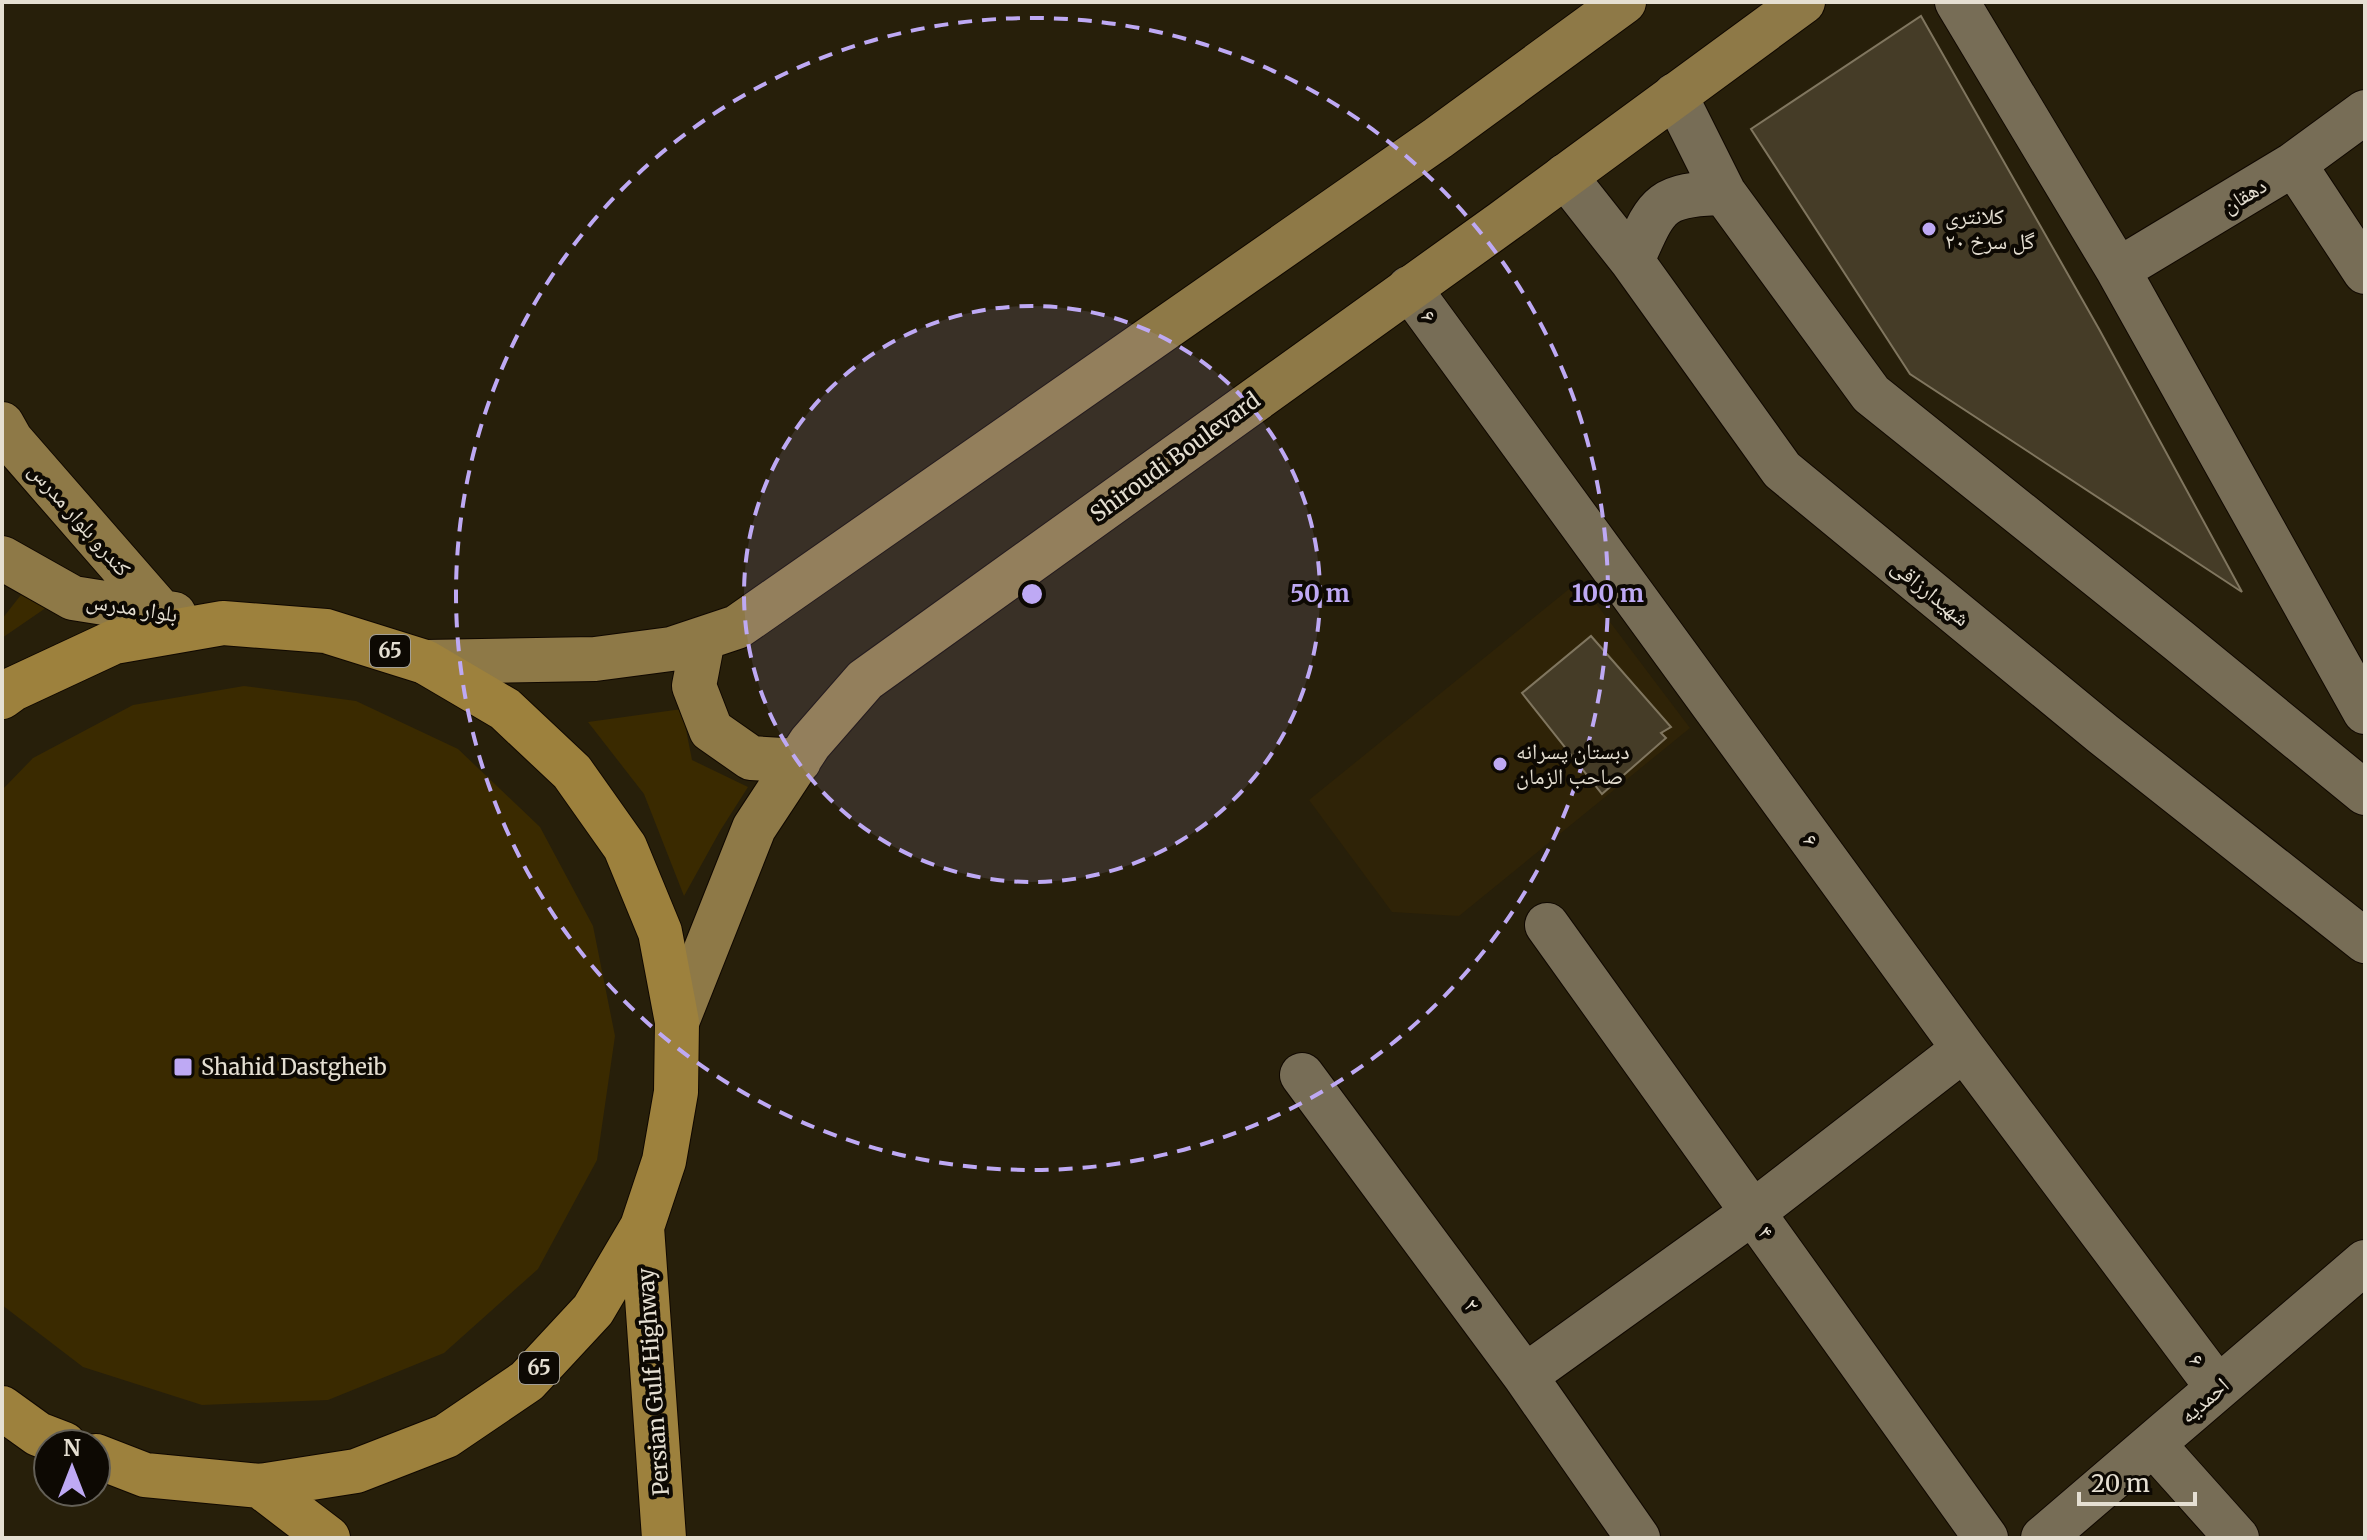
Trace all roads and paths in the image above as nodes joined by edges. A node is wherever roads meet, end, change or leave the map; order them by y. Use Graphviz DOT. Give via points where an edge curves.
graph roads {
  1 [pos="1624,2"];
  2 [pos="1803,2"];
  3 [pos="1957,2"];
  4 [pos="1675,95"];
  5 [pos="2365,112"];
  6 [pos="2294,164"];
  7 [pos="1565,176"];
  8 [pos="1724,193"];
  9 [pos="1632,261"];
  10 [pos="2118,270"];
  11 [pos="2365,272"];
  12 [pos="1409,288"];
  13 [pos="2,424"];
  14 [pos="2,558"];
  15 [pos="161,612"];
  16 [pos="223,623"];
  17 [pos="703,639"];
  18 [pos="425,662"];
  19 [pos="2,697"];
  20 [pos="2365,712"];
  21 [pos="799,761"];
  22 [pos="2365,793"];
  23 [pos="1547,925"];
  24 [pos="2365,941"];
  25 [pos="677,1022"];
  26 [pos="1964,1049"];
  27 [pos="1302,1075"];
  28 [pos="1752,1213"];
  29 [pos="642,1227"];
  30 [pos="2365,1262"];
  31 [pos="1525,1376"];
  32 [pos="2218,1388"];
  33 [pos="2,1408"];
  34 [pos="32,1430"];
  35 [pos="2153,1444"];
  36 [pos="112,1462"];
  37 [pos="260,1486"];
  38 [pos="328,1538"];
  39 [pos="664,1538"];
  40 [pos="1638,1538"];
  41 [pos="1986,1538"];
  42 [pos="2043,1538"];
  43 [pos="2237,1538"];
  1 -- 17 [label="main road" via="1438,138 737,627"];
  2 -- 4 [label="main road, Shiroudi Boulevard"];
  3 -- 10 [label="street"];
  4 -- 7 [label="main road, Shiroudi Boulevard"];
  4 -- 8 [label="street"];
  5 -- 6 [label="street, دهقان"];
  6 -- 10 [label="street, دهقان"];
  6 -- 11 [label="street"];
  7 -- 9 [label="street, شهیدارزاقی"];
  7 -- 12 [label="main road, Shiroudi Boulevard"];
  8 -- 9 [label="street" via="1668,201 1651,219"];
  8 -- 22 [label="street" via="1871,394"];
  9 -- 24 [label="street, شهیدارزاقی" via="1782,470"];
  10 -- 20 [label="street"];
  12 -- 21 [label="main road, Shiroudi Boulevard" via="865,680"];
  12 -- 26 [label="street, ۶"];
  13 -- 15 [label="main road, کندرو بلوار مدرس"];
  14 -- 15 [label="main road, بلوار مدرس / 65" via="73,598"];
  15 -- 16 [label="main road, بلوار مدرس / 65"];
  16 -- 18 [label="highway, 65" via="326,631"];
  16 -- 19 [label="highway, 65" via="114,642"];
  17 -- 18 [label="main road" via="671,649 595,659"];
  17 -- 21 [label="main road" via="694,686 711,730 751,758"];
  18 -- 25 [label="highway, 65" via="505,709 581,784 625,847 660,932"];
  21 -- 25 [label="main road, Shiroudi Boulevard" via="754,828"];
  23 -- 28 [label="street, ۴"];
  25 -- 29 [label="highway, 65" via="676,1092 664,1161"];
  26 -- 28 [label="street"];
  26 -- 32 [label="street, ۶"];
  27 -- 31 [label="street, ۲"];
  28 -- 31 [label="street"];
  28 -- 41 [label="street, ۴"];
  29 -- 37 [label="highway, 65" via="593,1310 527,1381 458,1428 356,1471"];
  29 -- 39 [label="highway, Persian Gulf Highway / 65"];
  30 -- 32 [label="street, احمدیه"];
  31 -- 40 [label="street, ۲"];
  32 -- 35 [label="street, احمدیه"];
  33 -- 34 [label="highway"];
  35 -- 42 [label="street, احمدیه"];
  35 -- 43 [label="street"];
  36 -- 37 [label="highway, 65" via="145,1475"];
  37 -- 38 [label="highway"];
}
